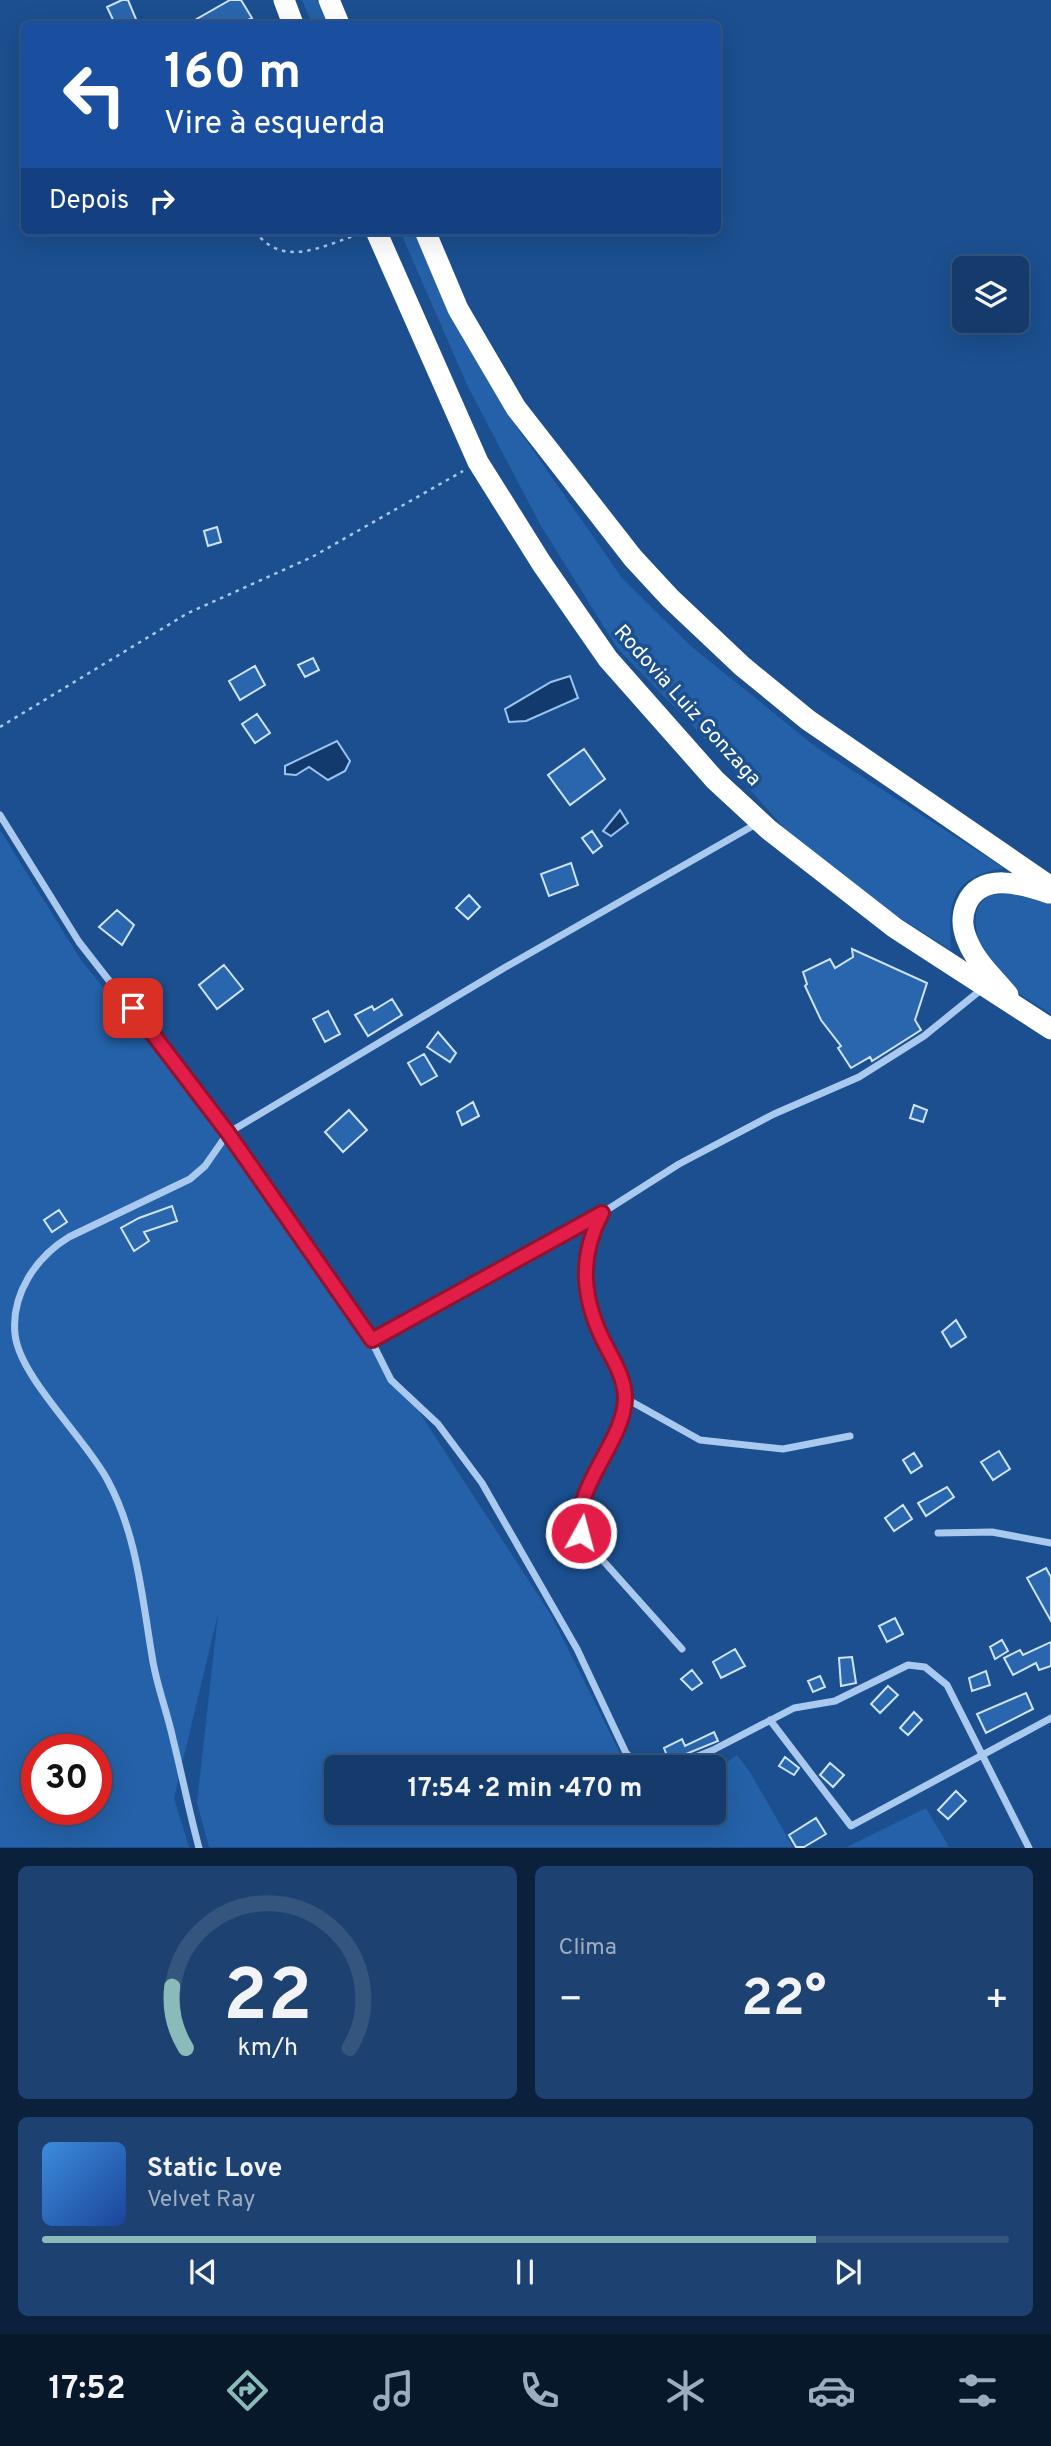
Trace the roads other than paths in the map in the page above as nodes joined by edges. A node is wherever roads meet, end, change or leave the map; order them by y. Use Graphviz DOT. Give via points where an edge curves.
graph roads {
  1 [pos="284,0"];
  2 [pos="330,0"];
  3 [pos="292,21"];
  4 [pos="339,21"];
  5 [pos="378,235"];
  6 [pos="427,235"];
  7 [pos="0,815"];
  8 [pos="760,822"];
  9 [pos="1051,887"];
  10 [pos="1051,894"];
  11 [pos="984,987"];
  12 [pos="1017,1004"];
  13 [pos="1051,1029"];
  14 [pos="228,1133"];
  15 [pos="602,1213"];
  16 [pos="372,1340"];
  17 [pos="625,1398"];
  18 [pos="850,1436"];
  19 [pos="938,1533"];
  20 [pos="1051,1543"];
  21 [pos="682,1649"];
  22 [pos="1051,1718"];
  23 [pos="770,1720"];
  24 [pos="628,1755"];
  25 [pos="700,1755"];
  26 [pos="982,1755"];
  27 [pos="198,1847"];
  28 [pos="1029,1847"];
  1 -- 3 [label="highway"];
  2 -- 4 [label="highway"];
  5 -- 8 [label="highway, Rodovia Luiz Gonzaga" via="478,462 542,564 608,659 715,780"];
  6 -- 9 [label="highway" via="458,309 516,408 633,558 670,598 808,720"];
  7 -- 14 [label="street" via="79,942"];
  8 -- 11 [label="highway, Rodovia Luiz Gonzaga" via="842,889"];
  8 -- 14 [label="street"];
  10 -- 12 [label="highway" via="1019,884 989,884 968,900 962,916 969,945"];
  11 -- 12 [label="highway, Rodovia Luiz Gonzaga"];
  11 -- 15 [label="street" via="924,1036 859,1077 701,1152"];
  12 -- 13 [label="highway, Rodovia Luiz Gonzaga"];
  14 -- 16 [label="street"];
  14 -- 27 [label="street" via="190,1179 54,1246 30,1275 14,1320 16,1344 23,1357 97,1462 122,1512"];
  15 -- 16 [label="street"];
  15 -- 17 [label="street" via="586,1250 585,1289 590,1313 623,1382"];
  16 -- 24 [label="street" via="391,1380 438,1424 482,1483 577,1649"];
  17 -- 18 [label="street" via="700,1440 783,1449"];
  17 -- 21 [label="street" via="579,1524 590,1546"];
  19 -- 20 [label="street" via="992,1532"];
  22 -- 26 [label="street"];
  23 -- 25 [label="street"];
  23 -- 26 [label="street" via="800,1706 835,1701 916,1664 933,1671 947,1685"];
  23 -- 26 [label="street" via="851,1826"];
  26 -- 28 [label="street"];
}
